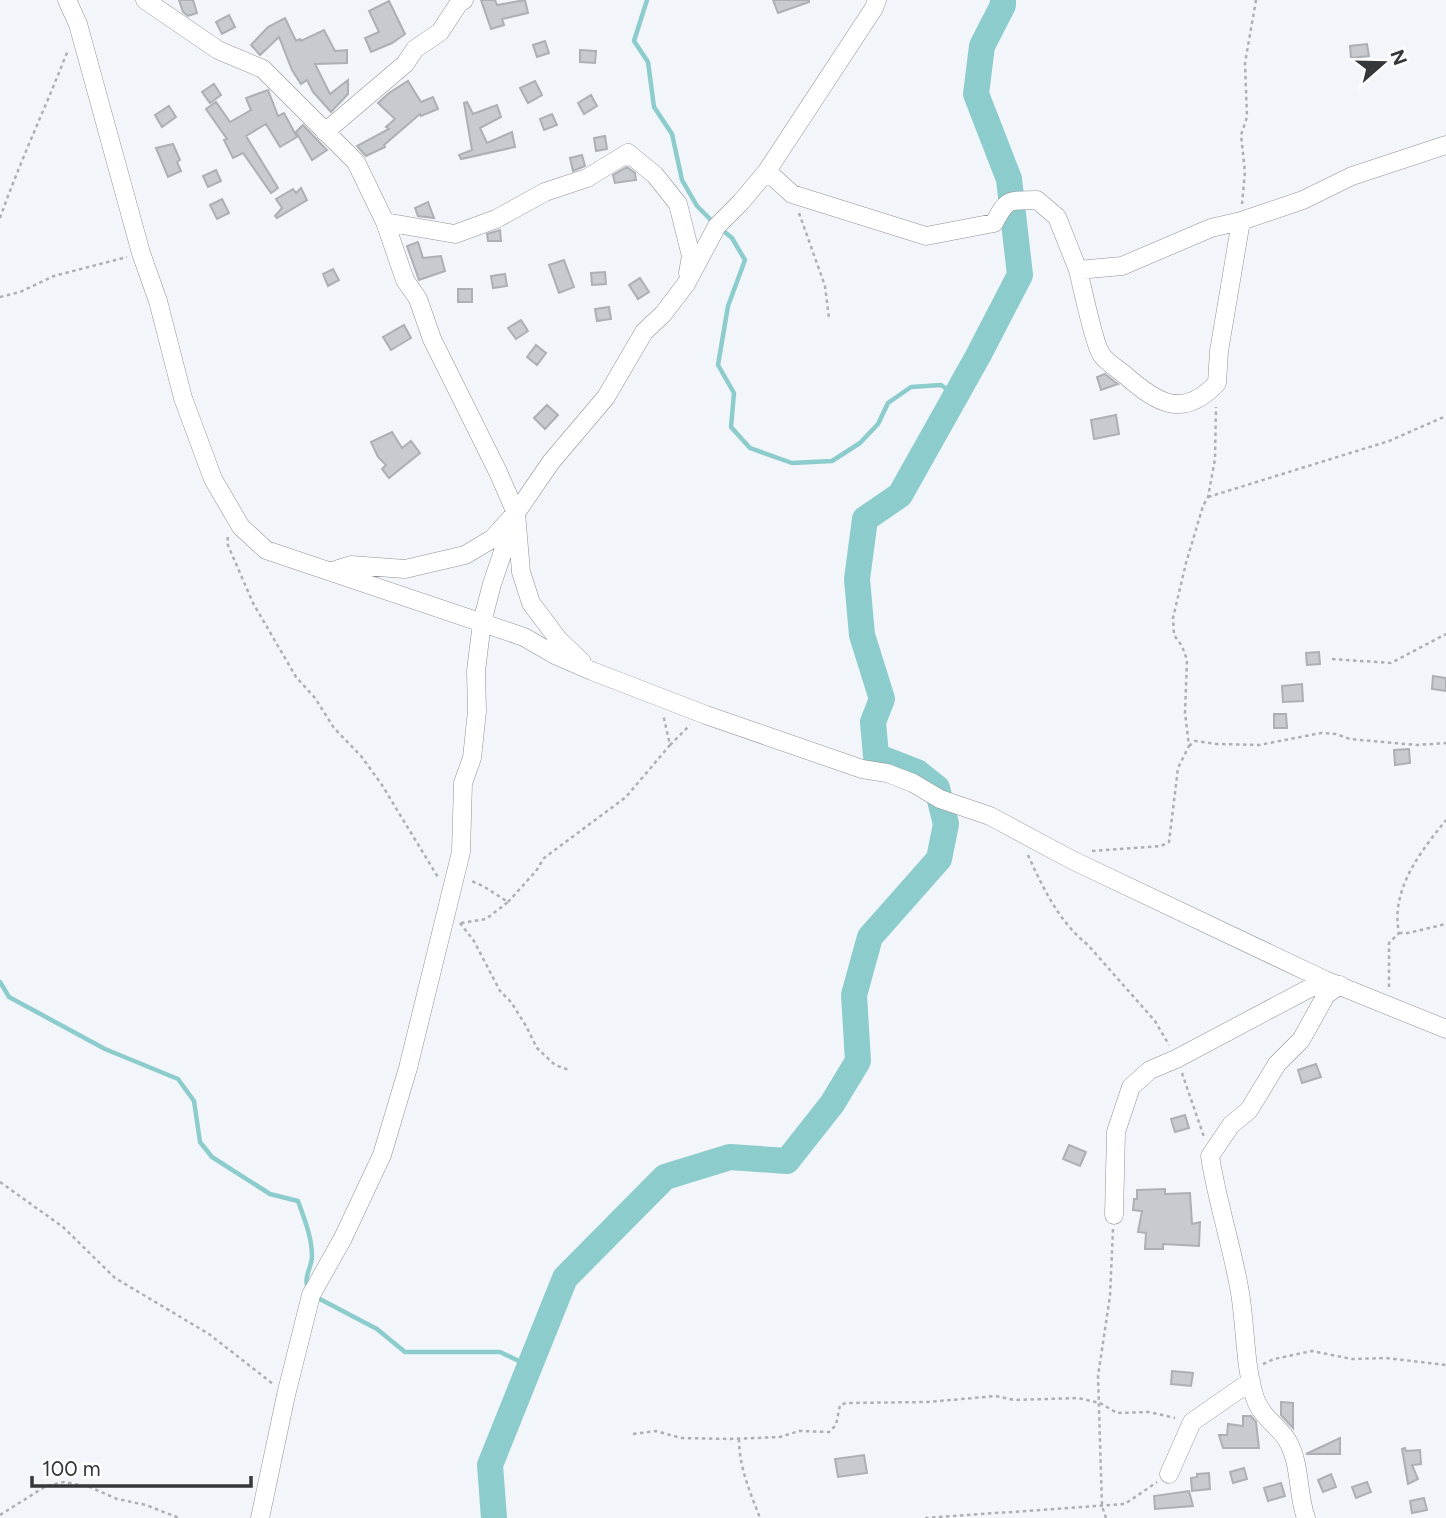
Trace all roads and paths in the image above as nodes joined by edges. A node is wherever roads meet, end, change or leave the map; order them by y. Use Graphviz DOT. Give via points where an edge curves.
graph roads {
  1 [pos="67,0"];
  2 [pos="145,0"];
  3 [pos="464,0"];
  4 [pos="877,0"];
  5 [pos="1255,0"];
  6 [pos="78,24"];
  7 [pos="325,132"];
  8 [pos="1446,145"];
  9 [pos="767,171"];
  10 [pos="792,194"];
  11 [pos="0,218"];
  12 [pos="1241,221"];
  13 [pos="385,222"];
  14 [pos="141,253"];
  15 [pos="1078,270"];
  16 [pos="686,284"];
  17 [pos="0,297"];
  18 [pos="829,318"];
  19 [pos="1217,383"];
  20 [pos="1446,416"];
  21 [pos="1208,497"];
  22 [pos="232,513"];
  23 [pos="516,513"];
  24 [pos="331,571"];
  25 [pos="482,622"];
  26 [pos="1446,634"];
  27 [pos="1332,659"];
  28 [pos="592,671"];
  29 [pos="659,697"];
  30 [pos="706,715"];
  31 [pos="1446,743"];
  32 [pos="670,745"];
  33 [pos="1189,746"];
  34 [pos="1446,820"];
  35 [pos="1018,833"];
  36 [pos="1072,860"];
  37 [pos="455,875"];
  38 [pos="508,902"];
  39 [pos="448,903"];
  40 [pos="460,923"];
  41 [pos="1446,924"];
  42 [pos="1399,933"];
  43 [pos="1332,982"];
  44 [pos="1395,1007"];
  45 [pos="1446,1029"];
  46 [pos="1176,1059"];
  47 [pos="569,1070"];
  48 [pos="1210,1156"];
  49 [pos="0,1182"];
  50 [pos="1114,1215"];
  51 [pos="1446,1365"];
  52 [pos="1250,1375"];
  53 [pos="286,1395"];
  54 [pos="1100,1403"];
  55 [pos="1192,1422"];
  56 [pos="633,1434"];
  57 [pos="739,1439"];
  58 [pos="1169,1474"];
  59 [pos="1102,1506"];
  60 [pos="0,1515"];
  61 [pos="179,1518"];
  62 [pos="260,1518"];
  63 [pos="760,1518"];
  64 [pos="925,1518"];
  65 [pos="1106,1518"];
  66 [pos="1306,1518"];
  1 -- 6 [label="street"];
  2 -- 7 [label="street" via="218,50 263,69"];
  3 -- 7 [label="street" via="440,32 415,48 405,64"];
  4 -- 9 [label="street"];
  5 -- 12 [label="path" via="1245,63"];
  6 -- 11 [label="path"];
  6 -- 14 [label="street"];
  7 -- 13 [label="street" via="356,162"];
  8 -- 12 [label="street" via="1352,176 1303,200"];
  9 -- 10 [label="street"];
  9 -- 16 [label="street" via="717,226"];
  10 -- 15 [label="street" via="926,236 993,223 1005,204 1037,200 1057,217"];
  10 -- 18 [label="path" via="825,286"];
  12 -- 15 [label="street" via="1211,228 1122,266"];
  12 -- 19 [label="street"];
  13 -- 16 [label="street" via="456,234 496,219 545,192 587,178 628,153 655,175 678,204 691,256"];
  13 -- 23 [label="street" via="405,280 418,299 432,339"];
  14 -- 17 [label="path" via="54,276"];
  14 -- 22 [label="street" via="183,398 213,479"];
  15 -- 19 [label="street" via="1100,353 1135,384 1170,405 1204,397"];
  16 -- 23 [label="street" via="644,332 606,397 551,462"];
  19 -- 21 [label="path" via="1215,459"];
  20 -- 21 [label="path" via="1389,441"];
  21 -- 33 [label="path" via="1186,563 1172,627 1187,660"];
  22 -- 24 [label="street" via="266,550"];
  22 -- 39 [label="path" via="227,543 253,603 296,677 382,785 442,884"];
  23 -- 24 [label="street" via="492,539 466,555 405,569 351,565"];
  23 -- 25 [label="street"];
  23 -- 28 [label="street" via="521,572 531,603 558,639"];
  24 -- 25 [label="street"];
  25 -- 28 [label="street"];
  25 -- 37 [label="street" via="472,758 463,783 461,852"];
  26 -- 27 [label="path" via="1391,663"];
  28 -- 29 [label="street"];
  29 -- 30 [label="street"];
  29 -- 32 [label="path"];
  30 -- 32 [label="path"];
  30 -- 35 [label="street" via="862,769 887,773 940,799 990,816"];
  31 -- 33 [label="path" via="1417,745 1321,733 1259,745 1195,741"];
  32 -- 38 [label="path" via="626,797 544,858"];
  33 -- 36 [label="path" via="1178,768 1169,842 1102,849"];
  34 -- 42 [label="path" via="1419,855 1401,894"];
  35 -- 36 [label="street"];
  35 -- 46 [label="path" via="1058,913 1155,1021"];
  36 -- 43 [label="street"];
  37 -- 38 [label="path"];
  37 -- 39 [label="street"];
  38 -- 40 [label="path" via="486,919"];
  39 -- 40 [label="path"];
  39 -- 53 [label="street" via="382,1155 344,1238 311,1295"];
  40 -- 47 [label="path" via="537,1048 555,1065"];
  41 -- 42 [label="path"];
  42 -- 44 [label="path" via="1389,943 1388,985"];
  43 -- 44 [label="street"];
  43 -- 46 [label="street"];
  43 -- 48 [label="street" via="1301,1040 1277,1064 1249,1110 1231,1125"];
  44 -- 45 [label="street"];
  46 -- 48 [label="path"];
  46 -- 50 [label="street" via="1150,1070 1132,1087 1116,1132"];
  48 -- 52 [label="street" via="1240,1288"];
  49 -- 53 [label="path" via="63,1227 115,1278 209,1334"];
  50 -- 54 [label="path" via="1110,1296 1098,1376"];
  51 -- 52 [label="path" via="1352,1359 1312,1351 1274,1359"];
  52 -- 55 [label="street"];
  52 -- 66 [label="street" via="1256,1401 1287,1439 1296,1460"];
  53 -- 62 [label="street"];
  54 -- 55 [label="path" via="1117,1413 1149,1412"];
  54 -- 57 [label="path" via="1078,1398 996,1396 846,1403 840,1405 836,1425 829,1432"];
  54 -- 59 [label="path"];
  55 -- 58 [label="street"];
  56 -- 57 [label="path" via="656,1431 681,1438"];
  57 -- 63 [label="path" via="744,1472"];
  58 -- 59 [label="path" via="1125,1504"];
  59 -- 64 [label="path"];
  59 -- 65 [label="path"];
  60 -- 61 [label="path" via="46,1486 64,1482"];
}
